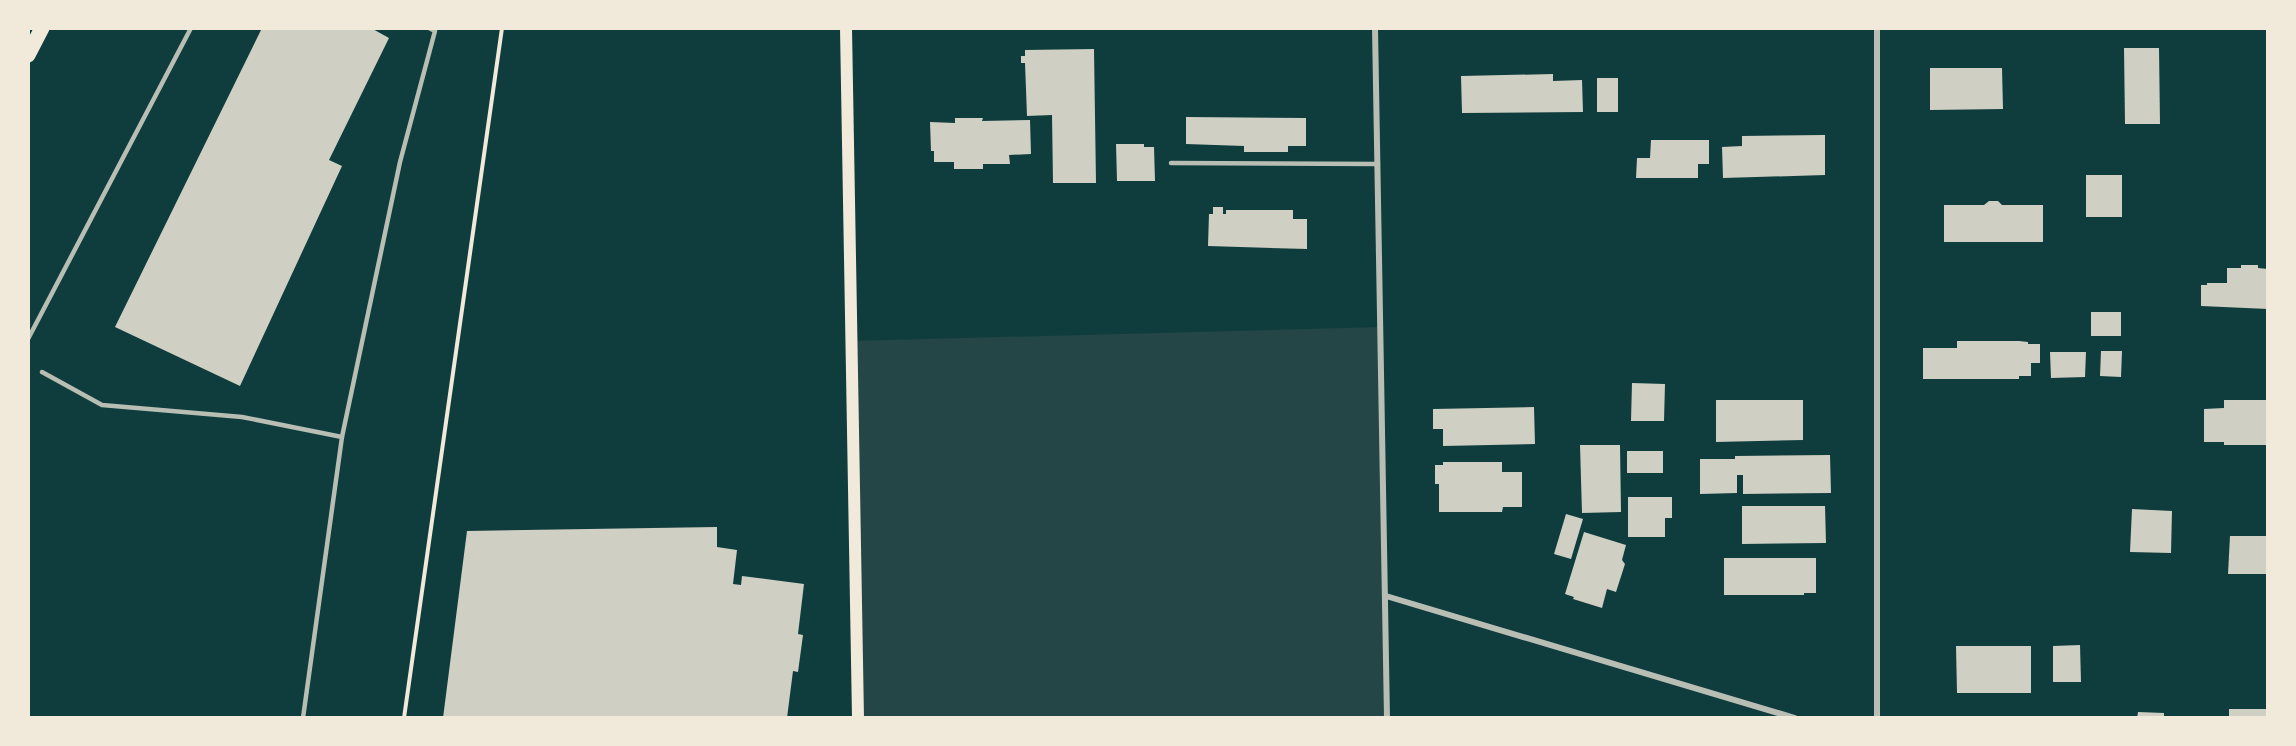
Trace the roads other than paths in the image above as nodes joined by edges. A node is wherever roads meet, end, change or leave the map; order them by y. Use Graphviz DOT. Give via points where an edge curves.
graph roads {
  1 [pos="42,28"];
  2 [pos="191,28"];
  3 [pos="429,28"];
  4 [pos="846,28"];
  5 [pos="1375,28"];
  6 [pos="1877,28"];
  7 [pos="28,55"];
  8 [pos="1171,163"];
  9 [pos="1378,164"];
  10 [pos="28,339"];
  11 [pos="42,372"];
  12 [pos="342,437"];
  13 [pos="1386,596"];
  14 [pos="303,717"];
  15 [pos="858,717"];
  16 [pos="1387,717"];
  17 [pos="1795,717"];
  18 [pos="1877,717"];
  1 -- 7 [label="main road"];
  2 -- 10 [label="lane"];
  3 -- 12 [label="lane" via="435,31 400,162"];
  4 -- 15 [label="main road"];
  5 -- 9 [label="street"];
  6 -- 18 [label="street"];
  8 -- 9 [label="lane"];
  9 -- 13 [label="street"];
  11 -- 12 [label="lane" via="102,405 242,417"];
  12 -- 14 [label="lane"];
  13 -- 16 [label="street"];
  13 -- 17 [label="street"];
}
